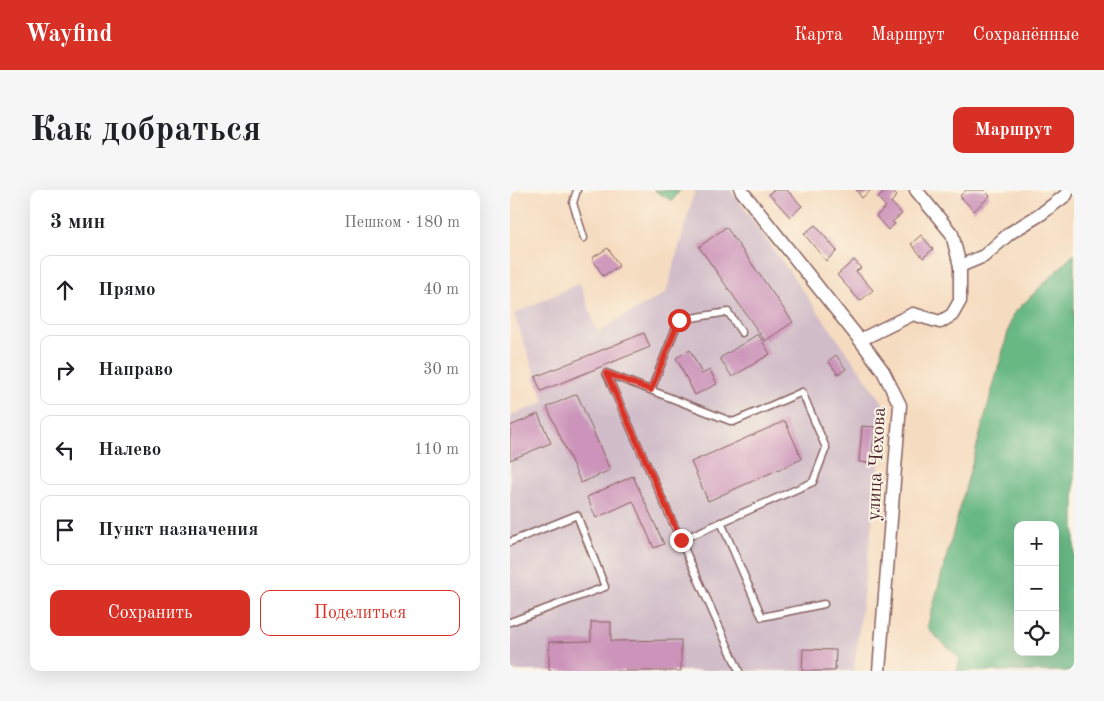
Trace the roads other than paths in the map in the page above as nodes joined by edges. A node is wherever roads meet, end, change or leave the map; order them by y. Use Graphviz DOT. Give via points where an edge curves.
graph roads {
  1 [pos="577,190"];
  2 [pos="741,190"];
  3 [pos="916,190"];
  4 [pos="1068,190"];
  5 [pos="584,238"];
  6 [pos="960,266"];
  7 [pos="742,333"];
  8 [pos="860,340"];
  9 [pos="651,390"];
  10 [pos="721,522"];
  11 [pos="681,540"];
  12 [pos="510,542"];
  13 [pos="824,604"];
  14 [pos="510,622"];
  15 [pos="739,671"];
  16 [pos="879,671"];
  1 -- 5 [label="lane" via="573,203"];
  2 -- 8 [label="street, улица Чехова"];
  3 -- 6 [label="street" via="952,234"];
  4 -- 6 [label="street" via="1047,210 1010,233 984,256"];
  6 -- 8 [label="street" via="960,301 952,315 940,322 913,314"];
  7 -- 9 [label="lane" via="728,312 679,320"];
  8 -- 16 [label="street, улица Чехова" via="883,371 900,405"];
  9 -- 10 [label="lane" via="733,422 802,392 826,448 813,482"];
  9 -- 11 [label="lane" via="606,373"];
  10 -- 11 [label="lane"];
  10 -- 13 [label="lane" via="762,617"];
  11 -- 15 [label="lane"];
  12 -- 14 [label="lane" via="577,515 605,587"];
}
